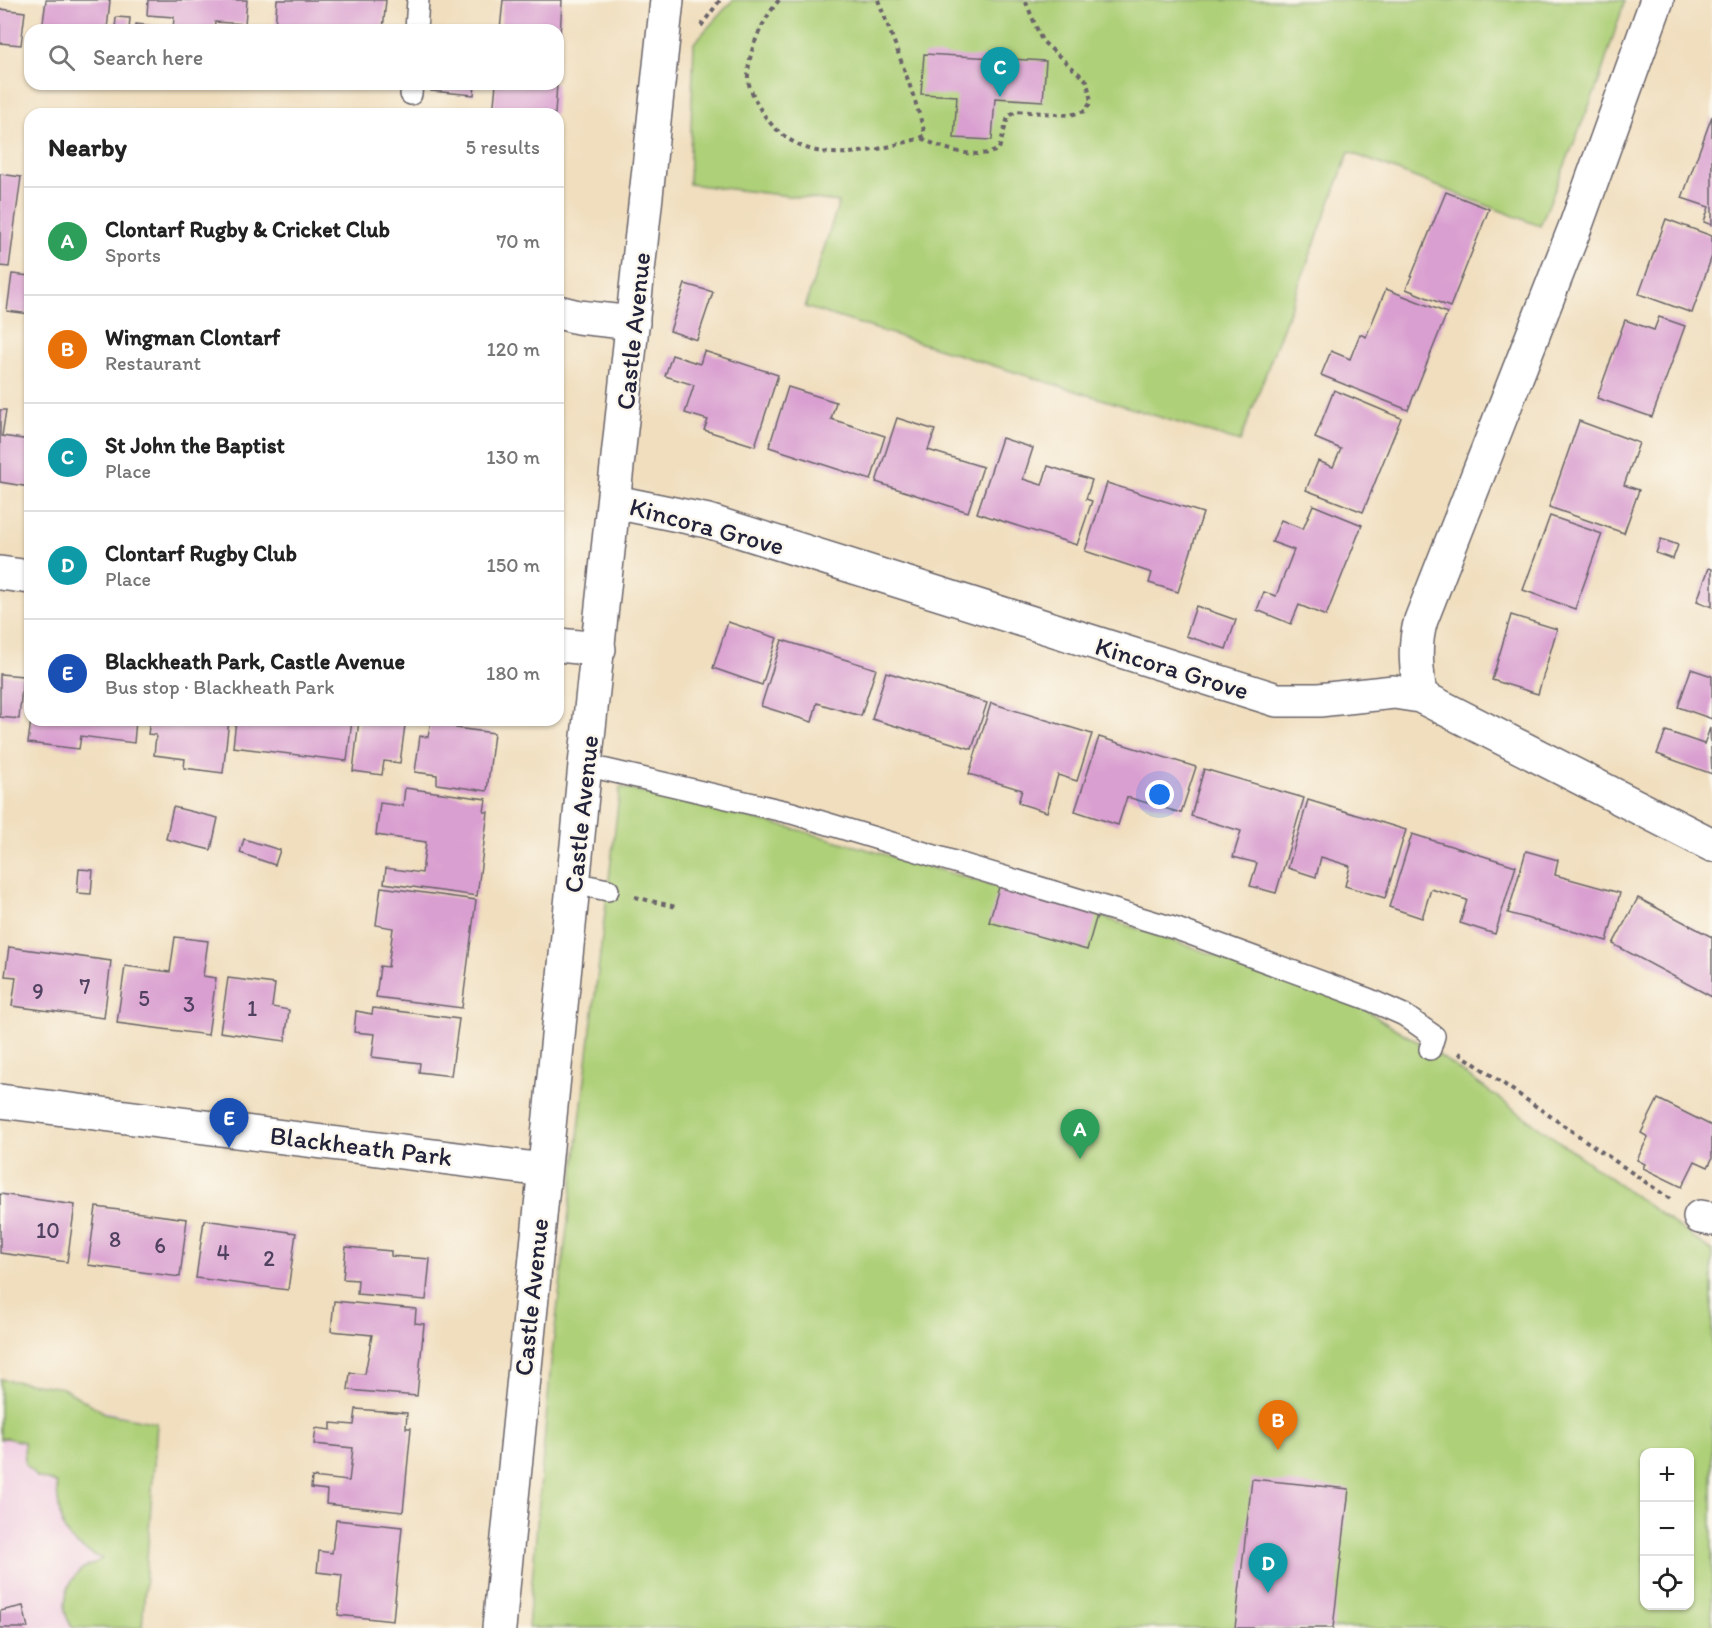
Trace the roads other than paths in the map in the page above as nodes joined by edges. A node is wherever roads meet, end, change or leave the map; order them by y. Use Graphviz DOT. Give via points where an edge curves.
graph roads {
  1 [pos="418,0"];
  2 [pos="667,0"];
  3 [pos="1657,0"];
  4 [pos="416,24"];
  5 [pos="564,314"];
  6 [pos="633,323"];
  7 [pos="615,502"];
  8 [pos="0,573"];
  9 [pos="24,576"];
  10 [pos="564,646"];
  11 [pos="599,649"];
  12 [pos="1420,696"];
  13 [pos="585,765"];
  14 [pos="1712,844"];
  15 [pos="573,883"];
  16 [pos="608,890"];
  17 [pos="1432,1042"];
  18 [pos="0,1101"];
  19 [pos="544,1170"];
  20 [pos="499,1628"];
  1 -- 4 [label="lane"];
  2 -- 6 [label="street, Castle Avenue"];
  3 -- 12 [label="street" via="1572,236 1421,620 1416,645"];
  5 -- 6 [label="street"];
  6 -- 7 [label="street, Castle Avenue"];
  7 -- 11 [label="street, Castle Avenue"];
  7 -- 12 [label="street, Kincora Grove" via="708,521 1277,700 1394,692"];
  8 -- 9 [label="street"];
  10 -- 11 [label="street"];
  11 -- 13 [label="street, Castle Avenue"];
  12 -- 14 [label="street, Kincora Grove"];
  13 -- 15 [label="street, Castle Avenue"];
  13 -- 17 [label="lane" via="792,813 1177,929 1368,999 1404,1016"];
  15 -- 16 [label="lane"];
  15 -- 19 [label="street, Castle Avenue"];
  18 -- 19 [label="street, Blackheath Park"];
  19 -- 20 [label="street, Castle Avenue"];
}
